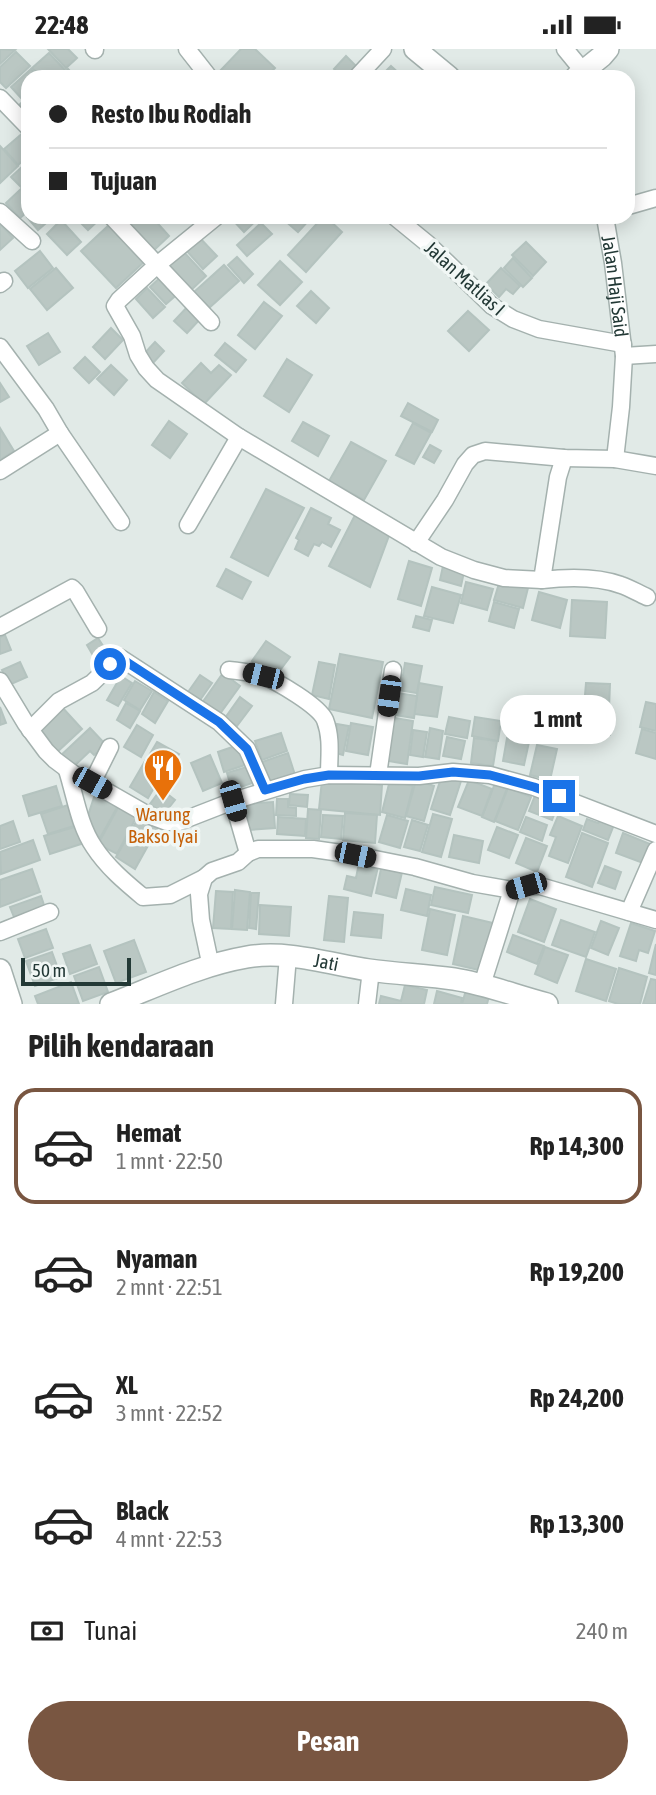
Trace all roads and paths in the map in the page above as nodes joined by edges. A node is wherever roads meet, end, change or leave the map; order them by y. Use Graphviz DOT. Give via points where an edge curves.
graph roads {
  1 [pos="187,49"];
  2 [pos="383,49"];
  3 [pos="415,49"];
  4 [pos="565,49"];
  5 [pos="608,49"];
  6 [pos="204,70"];
  7 [pos="364,70"];
  8 [pos="440,70"];
  9 [pos="577,70"];
  10 [pos="584,70"];
  11 [pos="0,98"];
  12 [pos="21,120"];
  13 [pos="656,198"];
  14 [pos="635,204"];
  15 [pos="0,212"];
  16 [pos="119,224"];
  17 [pos="207,224"];
  18 [pos="404,224"];
  19 [pos="606,224"];
  20 [pos="32,241"];
  21 [pos="157,265"];
  22 [pos="211,322"];
  23 [pos="0,347"];
  24 [pos="623,350"];
  25 [pos="656,354"];
  26 [pos="60,433"];
  27 [pos="239,437"];
  28 [pos="564,458"];
  29 [pos="615,459"];
  30 [pos="656,466"];
  31 [pos="0,471"];
  32 [pos="121,522"];
  33 [pos="188,525"];
  34 [pos="416,543"];
  35 [pos="542,580"];
  36 [pos="647,597"];
  37 [pos="0,628"];
  38 [pos="98,629"];
  39 [pos="229,670"];
  40 [pos="393,670"];
  41 [pos="0,681"];
  42 [pos="30,730"];
  43 [pos="110,747"];
  44 [pos="67,770"];
  45 [pos="329,775"];
  46 [pos="378,775"];
  47 [pos="92,783"];
  48 [pos="265,790"];
  49 [pos="233,801"];
  50 [pos="656,834"];
  51 [pos="656,850"];
  52 [pos="248,853"];
  53 [pos="204,878"];
  54 [pos="512,890"];
  55 [pos="50,912"];
  56 [pos="629,912"];
  57 [pos="656,920"];
  58 [pos="0,932"];
  59 [pos="288,956"];
  60 [pos="211,967"];
  61 [pos="0,970"];
  62 [pos="371,970"];
  63 [pos="482,985"];
  64 [pos="536,1003"];
  65 [pos="11,1004"];
  66 [pos="111,1004"];
  67 [pos="284,1004"];
  68 [pos="367,1004"];
  1 -- 6 [label="street"];
  2 -- 7 [label="street"];
  3 -- 8 [label="street"];
  4 -- 9 [label="street"];
  5 -- 10 [label="street"];
  11 -- 12 [label="street"];
  13 -- 14 [label="street"];
  15 -- 20 [label="street"];
  16 -- 21 [label="street"];
  17 -- 21 [label="street"];
  18 -- 24 [label="street, Jalan Matlias I" via="492,306 513,319"];
  19 -- 24 [label="street, Jalan Haji Said"];
  21 -- 22 [label="street"];
  21 -- 27 [label="street" via="115,306 138,355 157,380"];
  23 -- 26 [label="street"];
  24 -- 25 [label="street, Jalan Haji Said"];
  24 -- 29 [label="street, Jalan Haji Said"];
  26 -- 31 [label="street"];
  26 -- 32 [label="street"];
  27 -- 33 [label="street"];
  27 -- 34 [label="street"];
  28 -- 29 [label="street"];
  28 -- 34 [label="street" via="485,451 473,455"];
  28 -- 35 [label="street"];
  29 -- 30 [label="street"];
  34 -- 35 [label="street" via="474,570"];
  35 -- 36 [label="street" via="595,579"];
  37 -- 38 [label="street" via="72,589"];
  39 -- 45 [label="street" via="263,676 324,717 330,737"];
  40 -- 46 [label="street"];
  41 -- 42 [label="street"];
  42 -- 44 [label="street"];
  42 -- 48 [label="street" via="59,701 92,683 119,657 219,722 247,749"];
  43 -- 47 [label="street"];
  44 -- 47 [label="street"];
  44 -- 53 [label="street" via="93,846 121,880 143,897 170,895"];
  45 -- 46 [label="street"];
  45 -- 48 [label="street"];
  46 -- 50 [label="street" via="490,775"];
  47 -- 49 [label="street" via="167,822 180,822"];
  48 -- 49 [label="street"];
  49 -- 52 [label="street"];
  51 -- 56 [label="street"];
  52 -- 53 [label="street"];
  52 -- 54 [label="street" via="313,849"];
  53 -- 60 [label="street" via="199,894 201,920"];
  54 -- 56 [label="street" via="540,886"];
  54 -- 63 [label="street"];
  55 -- 58 [label="street"];
  56 -- 57 [label="street"];
  59 -- 60 [label="street, Jati" via="250,957"];
  59 -- 62 [label="street, Jati"];
  59 -- 67 [label="street"];
  60 -- 66 [label="street, Jati"];
  61 -- 65 [label="street"];
  62 -- 63 [label="street, Jati"];
  62 -- 68 [label="street"];
  63 -- 64 [label="street, Jati"];
}
